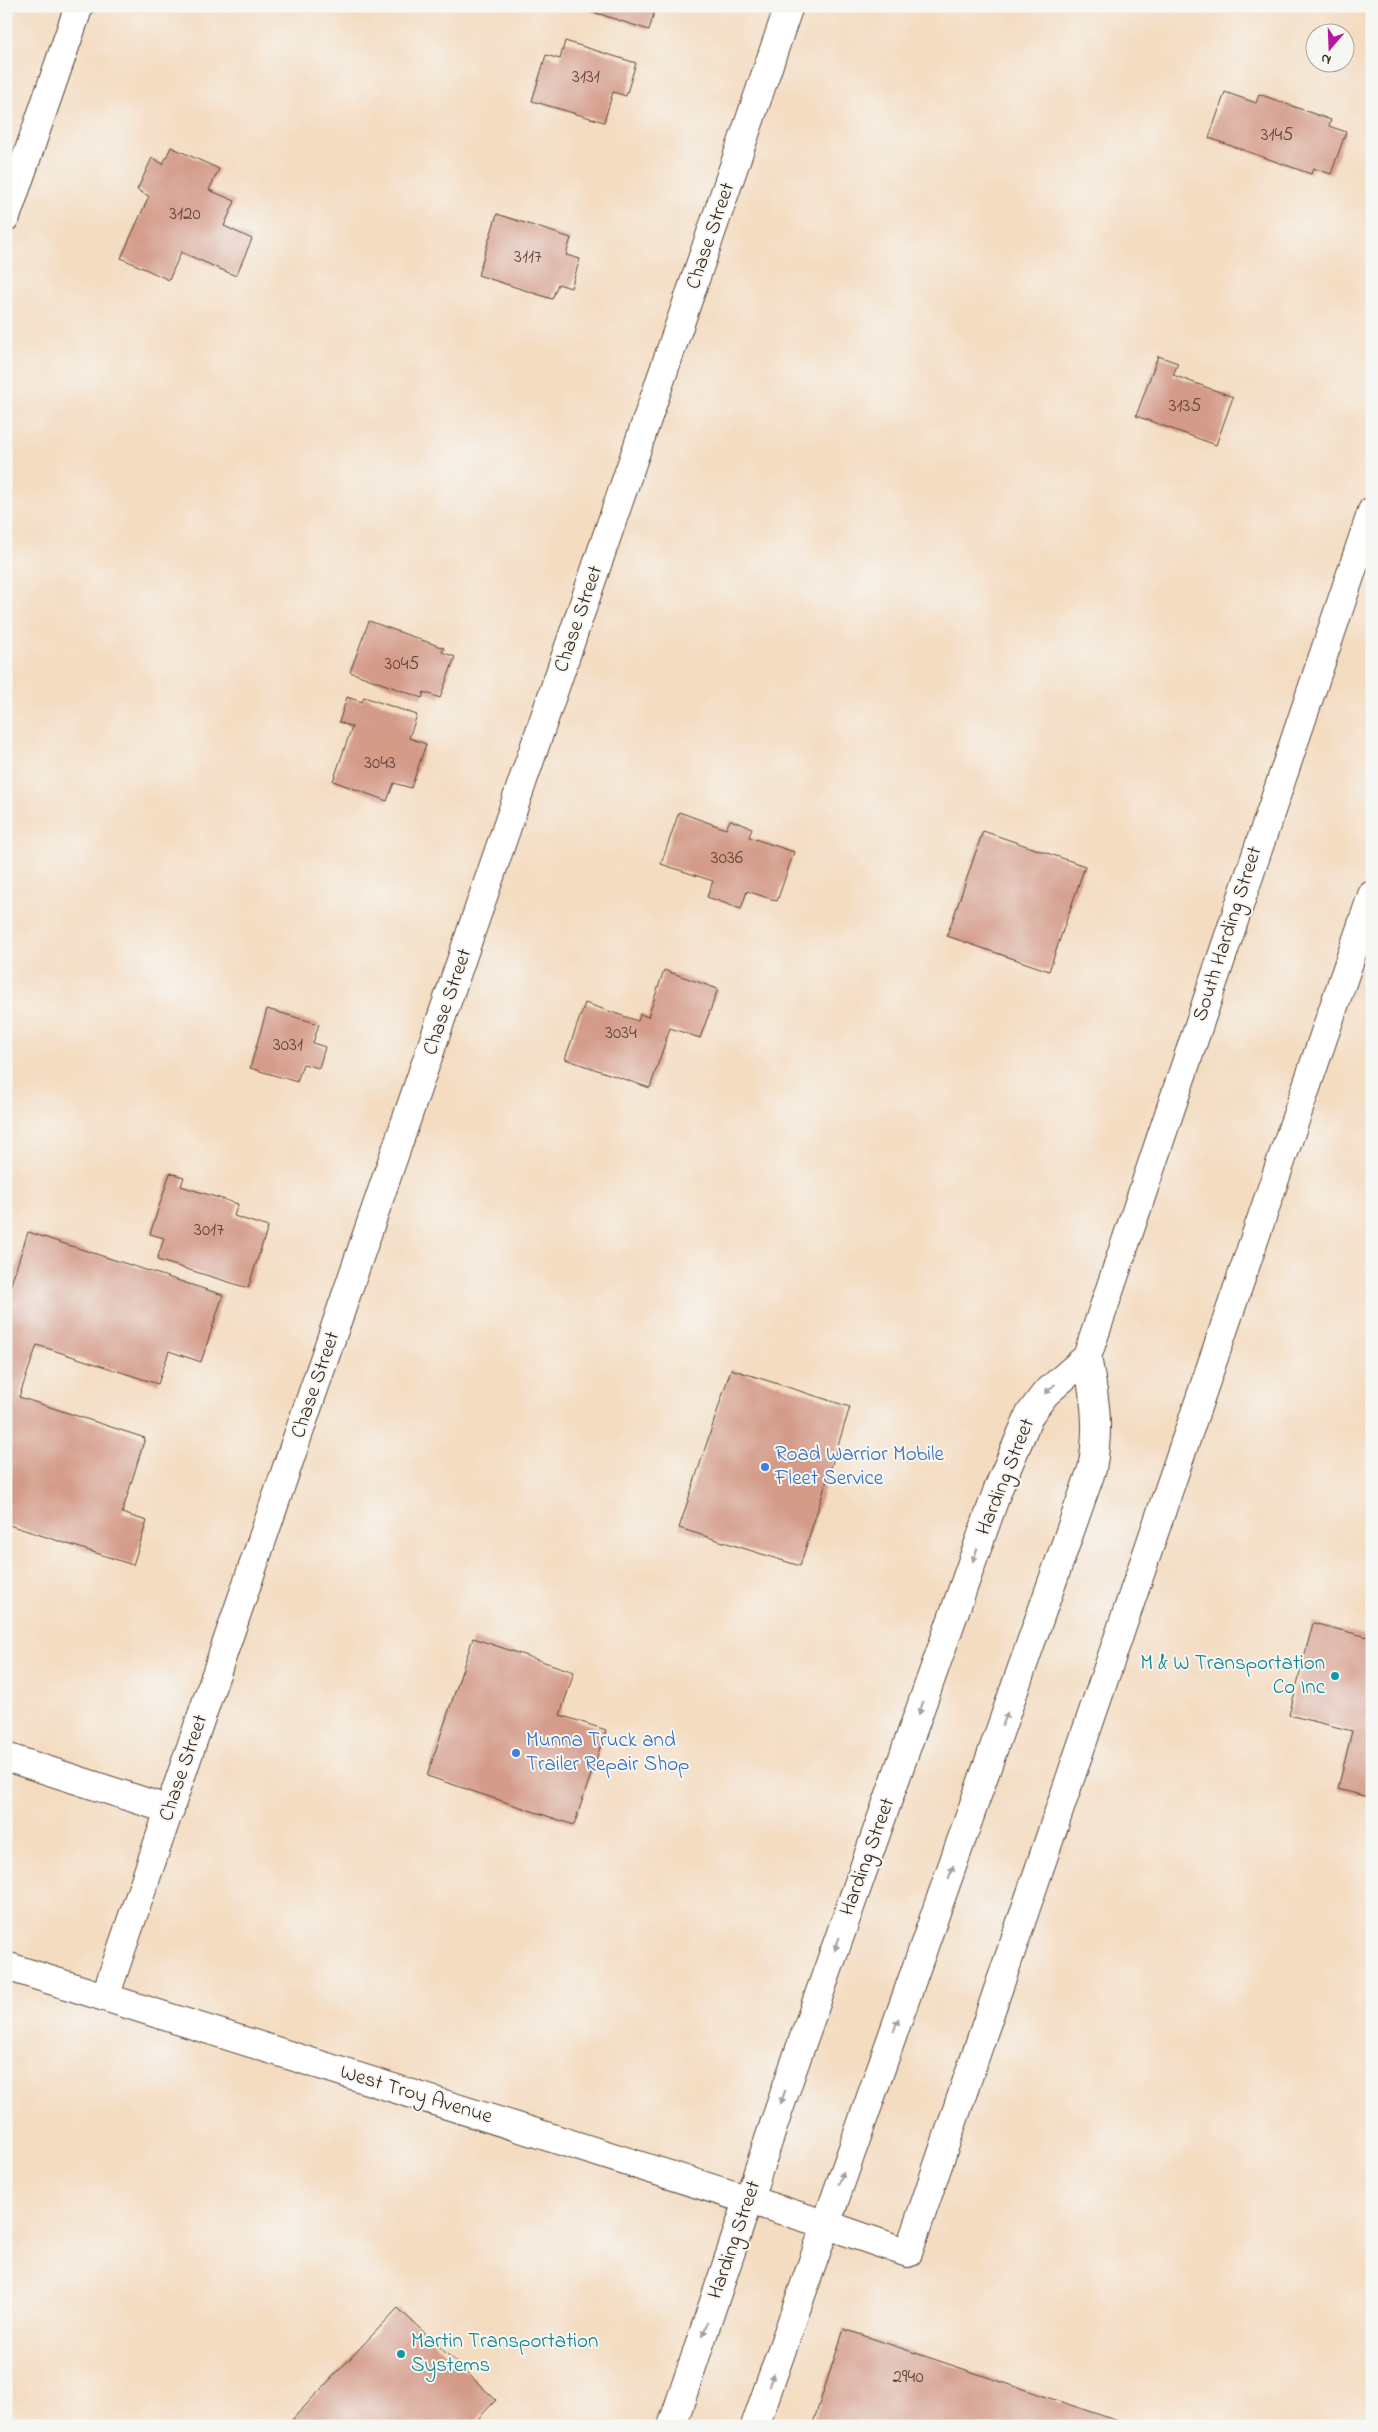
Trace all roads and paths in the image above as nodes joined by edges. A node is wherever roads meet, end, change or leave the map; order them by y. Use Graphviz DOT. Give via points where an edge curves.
graph roads {
  1 [pos="79,6"];
  2 [pos="789,6"];
  3 [pos="6,216"];
  4 [pos="1372,511"];
  5 [pos="1372,895"];
  6 [pos="1087,1357"];
  7 [pos="6,1756"];
  8 [pos="170,1810"];
  9 [pos="6,1966"];
  10 [pos="105,1997"];
  11 [pos="748,2200"];
  12 [pos="825,2224"];
  13 [pos="672,2426"];
  14 [pos="755,2426"];
  1 -- 3 [label="main road"];
  2 -- 8 [label="main road, Chase Street"];
  4 -- 6 [label="main road, South Harding Street"];
  5 -- 12 [label="main road, West Troy Avenue" via="908,2253"];
  6 -- 11 [label="main road, Harding Street, one-way" via="1045,1394 1030,1414 1016,1444"];
  12 -- 6 [label="main road, one-way" via="1092,1469 1097,1442 1097,1408"];
  7 -- 8 [label="main road"];
  8 -- 10 [label="main road, Chase Street"];
  9 -- 10 [label="main road, West Troy Avenue"];
  10 -- 11 [label="main road, West Troy Avenue"];
  11 -- 12 [label="main road, West Troy Avenue"];
  11 -- 13 [label="main road, Harding Street, one-way"];
  14 -- 12 [label="main road, one-way"];
}
